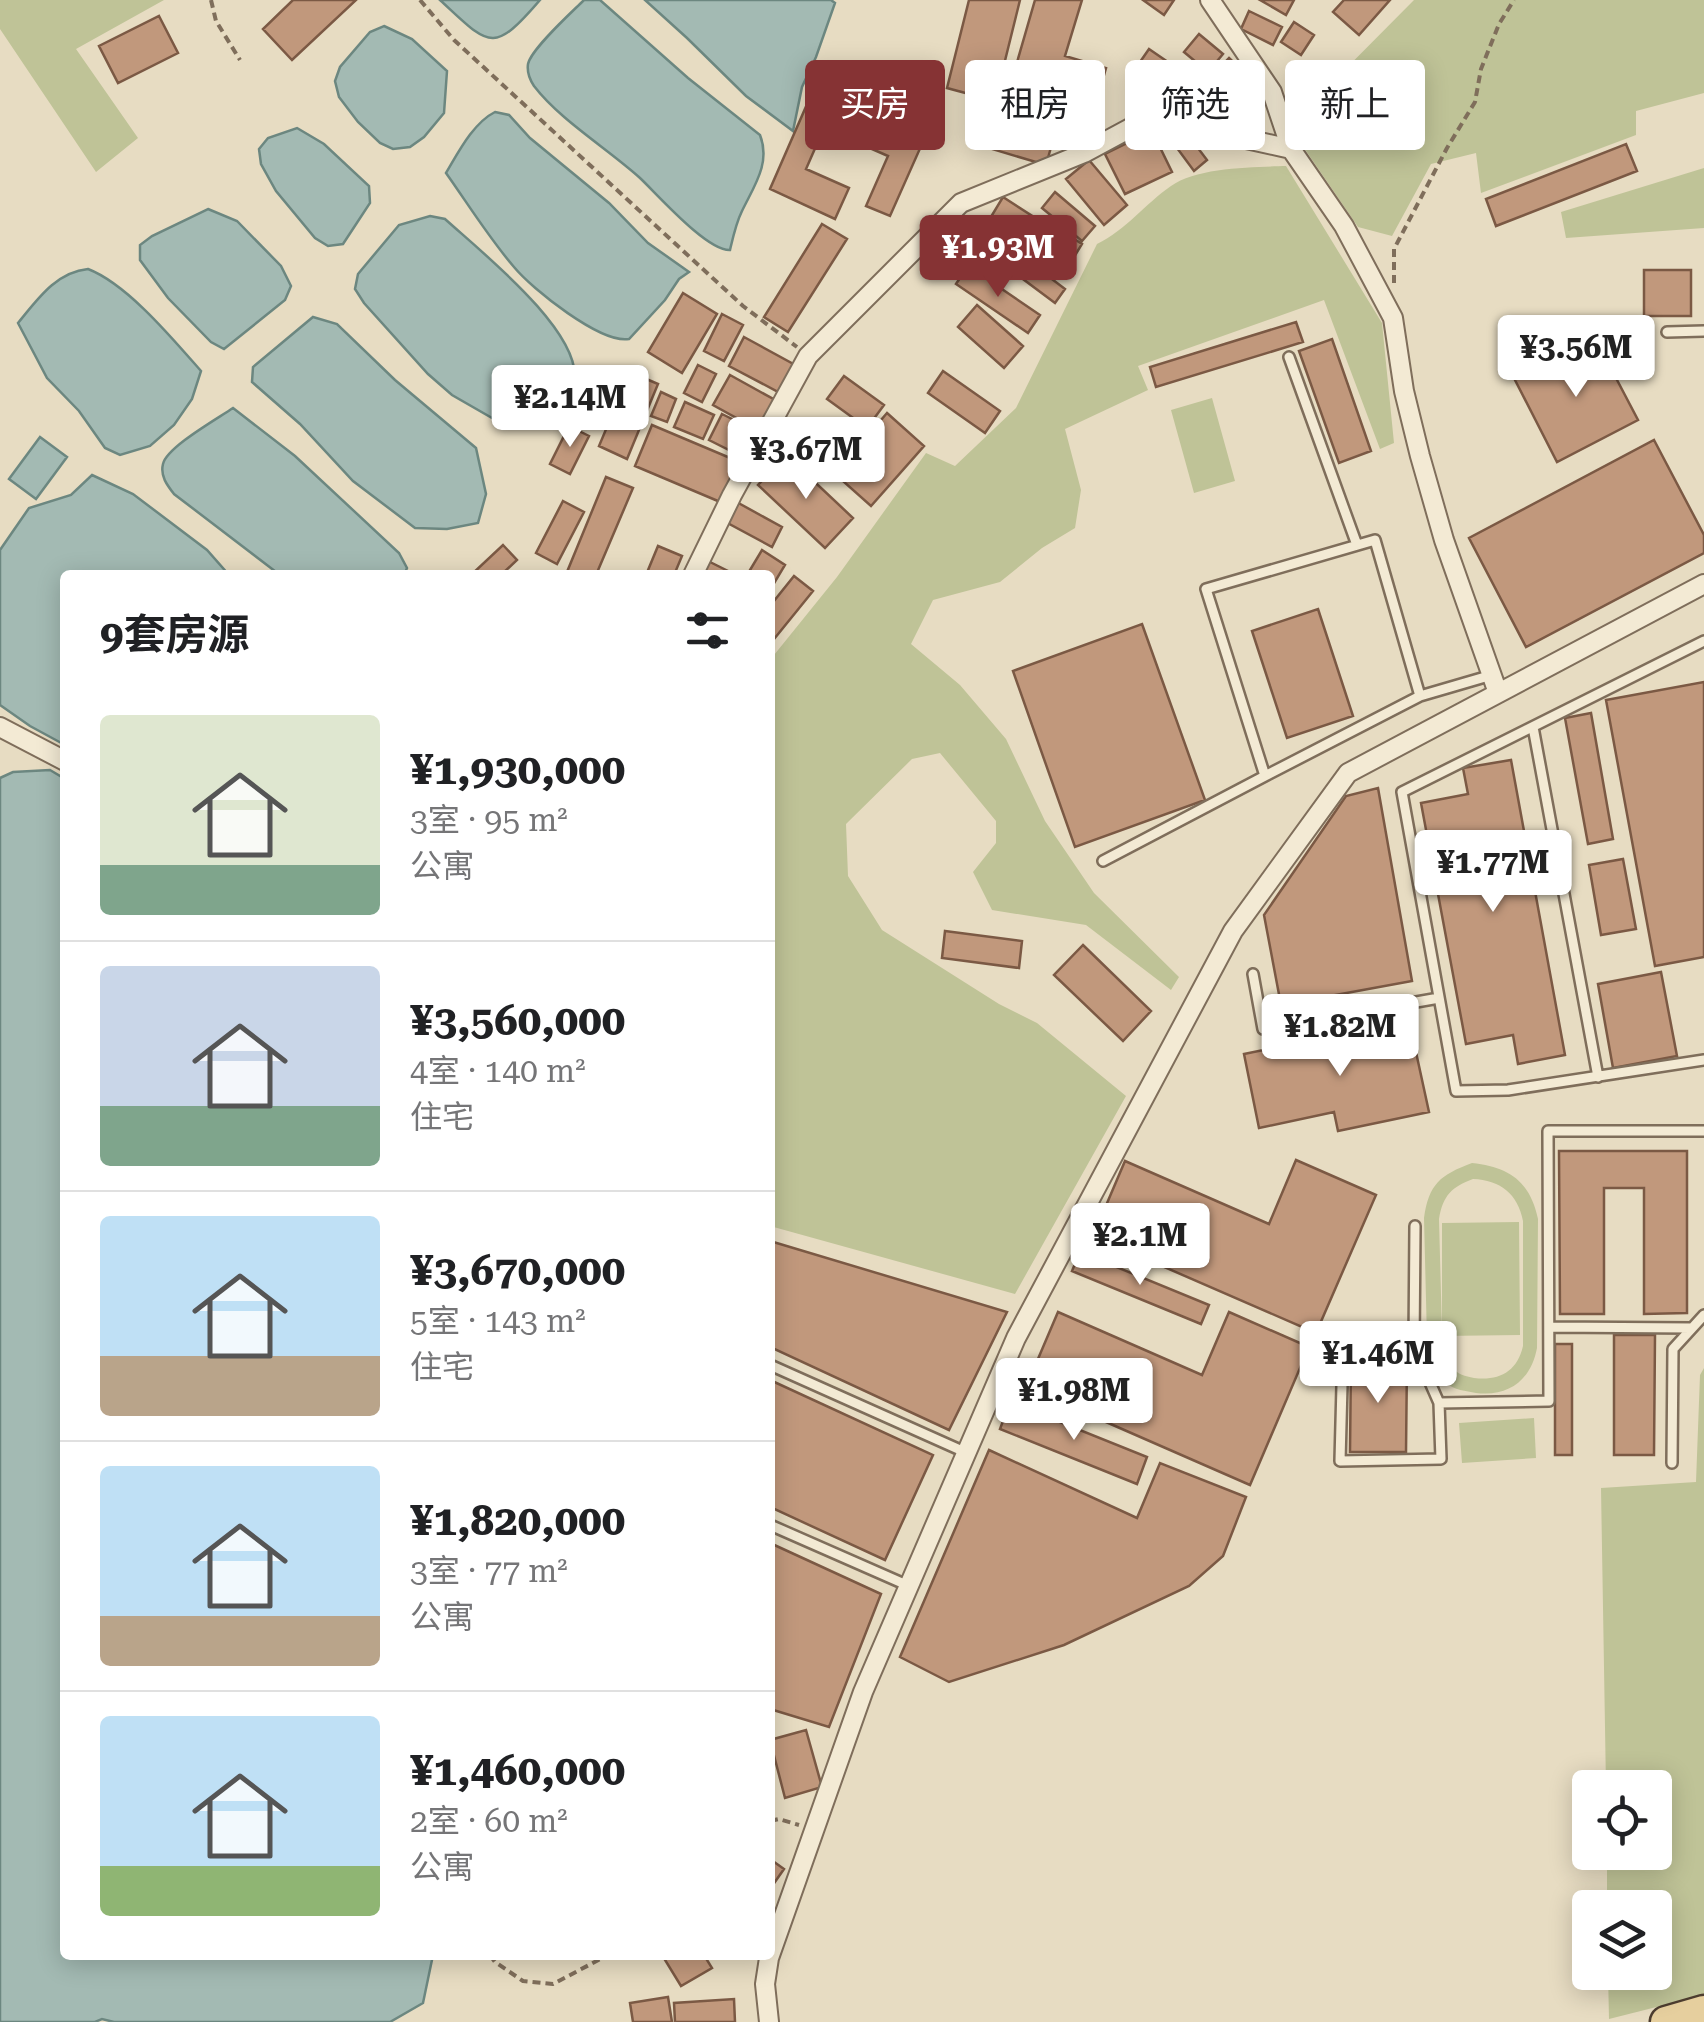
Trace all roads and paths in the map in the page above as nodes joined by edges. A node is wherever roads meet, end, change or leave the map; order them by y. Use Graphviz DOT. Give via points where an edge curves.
graph roads {
  1 [pos="211,0"];
  2 [pos="420,0"];
  3 [pos="1210,0"];
  4 [pos="1514,0"];
  5 [pos="240,60"];
  6 [pos="1285,131"];
  7 [pos="1285,148"];
  8 [pos="1292,150"];
  9 [pos="1393,318"];
  10 [pos="1704,331"];
  11 [pos="1667,332"];
  12 [pos="808,356"];
  13 [pos="1290,356"];
  14 [pos="1357,545"];
  15 [pos="695,570"];
  16 [pos="1704,584"];
  17 [pos="1704,641"];
  18 [pos="1495,684"];
  19 [pos="1420,696"];
  20 [pos="1533,726"];
  21 [pos="0,727"];
  22 [pos="60,758"];
  23 [pos="1264,776"];
  24 [pos="1103,860"];
  25 [pos="1253,974"];
  26 [pos="1439,998"];
  27 [pos="1704,1060"];
  28 [pos="1598,1076"];
  29 [pos="1704,1131"];
  30 [pos="1415,1226"];
  31 [pos="1704,1315"];
  32 [pos="1549,1328"];
  33 [pos="1692,1328"];
  34 [pos="1414,1346"];
  35 [pos="775,1367"];
  36 [pos="1438,1404"];
  37 [pos="966,1453"];
  38 [pos="1672,1464"];
  39 [pos="775,1527"];
  40 [pos="909,1586"];
  41 [pos="775,1819"];
  42 [pos="814,1830"];
  43 [pos="775,1941"];
  44 [pos="494,1960"];
  45 [pos="599,1960"];
  46 [pos="769,1960"];
  47 [pos="1704,2011"];
  48 [pos="769,2022"];
  49 [pos="1666,2022"];
  1 -- 5 [label="path"];
  2 -- 12 [label="path" via="454,40 728,293"];
  3 -- 6 [label="street" via="1272,92"];
  4 -- 9 [label="path" via="1481,68 1475,102 1394,248"];
  7 -- 12 [label="street" via="1180,116 1136,125 961,203"];
  8 -- 9 [label="street" via="1344,226"];
  9 -- 18 [label="street" via="1420,456"];
  10 -- 11 [label="lane"];
  12 -- 15 [label="street"];
  13 -- 14 [label="lane"];
  14 -- 19 [label="lane" via="1374,540"];
  14 -- 23 [label="lane" via="1206,590"];
  16 -- 18 [label="street"];
  17 -- 20 [label="lane"];
  18 -- 19 [label="lane"];
  18 -- 37 [label="street" via="1348,773 1233,931 1016,1338"];
  19 -- 23 [label="lane"];
  20 -- 26 [label="lane" via="1402,792"];
  20 -- 28 [label="lane"];
  21 -- 22 [label="street"];
  23 -- 24 [label="lane"];
  25 -- 26 [label="lane" via="1263,1030"];
  26 -- 28 [label="lane" via="1456,1091"];
  27 -- 28 [label="lane"];
  29 -- 32 [label="lane" via="1548,1131"];
  30 -- 34 [label="lane"];
  31 -- 33 [label="lane"];
  32 -- 33 [label="lane"];
  32 -- 36 [label="lane" via="1549,1401"];
  33 -- 38 [label="lane" via="1673,1349"];
  34 -- 36 [label="lane"];
  34 -- 36 [label="lane" via="1343,1347 1340,1461 1441,1459"];
  35 -- 37 [label="lane"];
  37 -- 40 [label="street"];
  39 -- 40 [label="lane"];
  40 -- 42 [label="street"];
  41 -- 42 [label="path"];
  42 -- 43 [label="street"];
  44 -- 45 [label="path" via="524,1981 553,1984"];
  46 -- 48 [label="street"];
  47 -- 49 [label="main road"];
}
